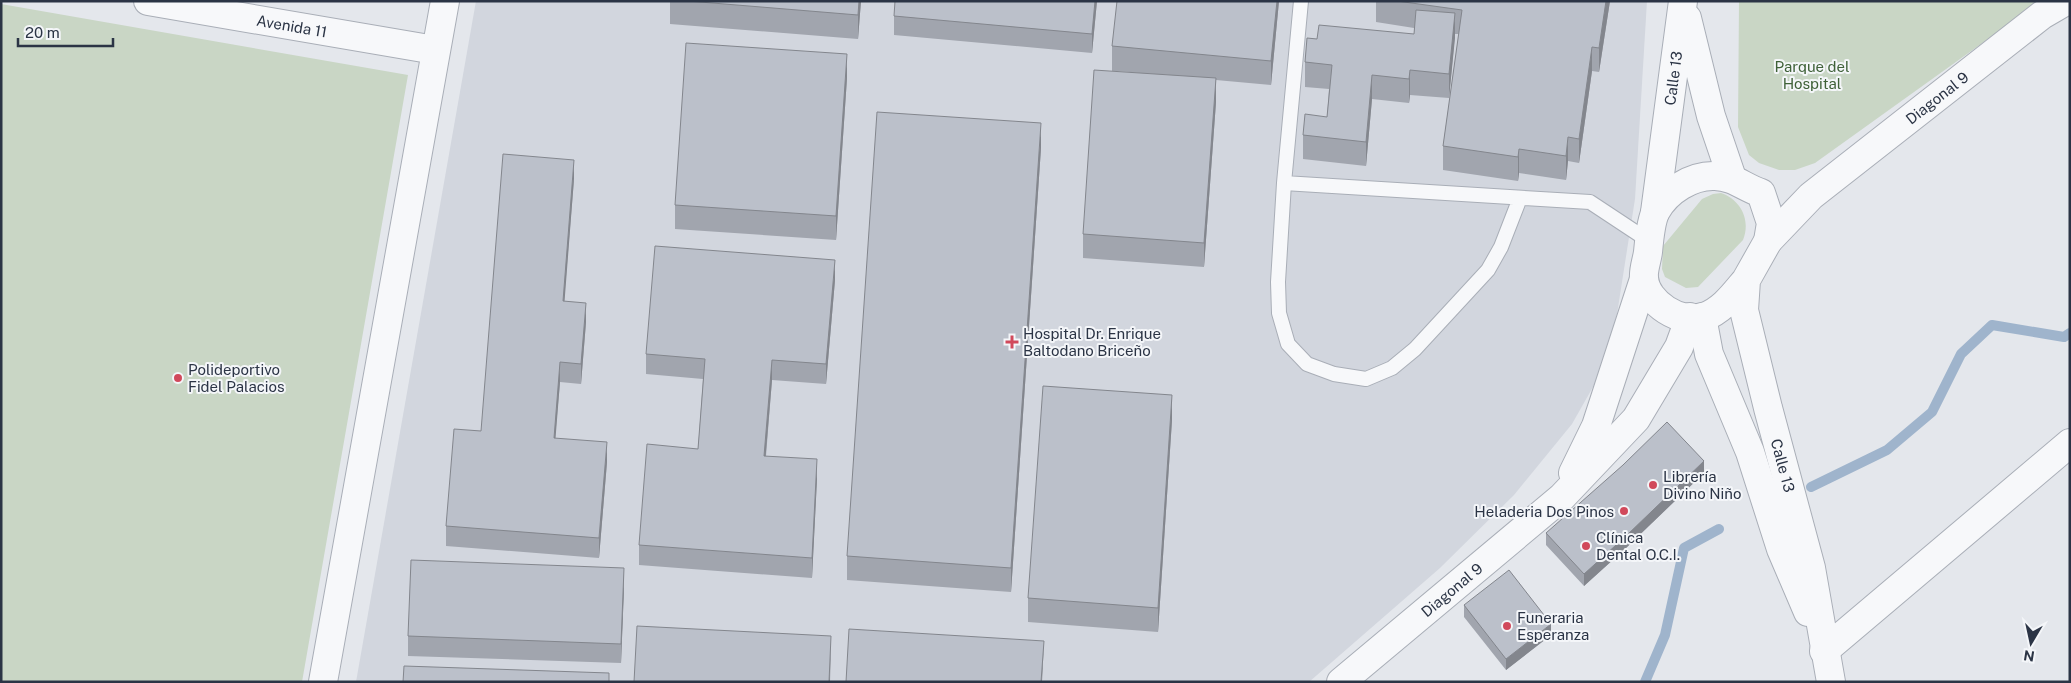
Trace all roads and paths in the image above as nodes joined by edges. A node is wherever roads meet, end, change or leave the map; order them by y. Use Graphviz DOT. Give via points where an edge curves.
graph roads {
  1 [pos="148,1"];
  2 [pos="445,1"];
  3 [pos="1302,1"];
  4 [pos="2066,1"];
  5 [pos="1684,3"];
  6 [pos="435,50"];
  7 [pos="1732,178"];
  8 [pos="1284,183"];
  9 [pos="1761,193"];
  10 [pos="1811,196"];
  11 [pos="1520,198"];
  12 [pos="1655,212"];
  13 [pos="1649,241"];
  14 [pos="1768,241"];
  15 [pos="1644,279"];
  16 [pos="1746,280"];
  17 [pos="1696,317"];
  18 [pos="2070,443"];
  19 [pos="1562,497"];
  20 [pos="1824,651"];
  21 [pos="1357,677"];
  22 [pos="323,682"];
  23 [pos="1831,682"];
  1 -- 6 [label="street, Avenida 11"];
  2 -- 6 [label="street"];
  3 -- 8 [label="lane"];
  4 -- 10 [label="street, Diagonal 9" via="2042,15"];
  5 -- 7 [label="street, Calle 13" via="1711,116"];
  5 -- 12 [label="street, Calle 13"];
  6 -- 22 [label="street"];
  7 -- 9 [label="street"];
  7 -- 12 [label="street" via="1712,176 1683,183"];
  8 -- 11 [label="lane"];
  8 -- 11 [label="lane" via="1278,282 1279,313 1288,344 1307,364 1334,374 1366,379 1392,368 1415,349 1488,270 1501,247"];
  9 -- 10 [label="street" via="1784,197"];
  9 -- 14 [label="street" via="1771,223"];
  10 -- 14 [label="street, Diagonal 9"];
  11 -- 13 [label="lane" via="1590,202"];
  12 -- 13 [label="street"];
  13 -- 15 [label="street"];
  14 -- 16 [label="street"];
  15 -- 17 [label="street" via="1652,299 1665,310"];
  15 -- 19 [label="street, Diagonal 9" via="1596,426"];
  16 -- 17 [label="street" via="1721,308"];
  16 -- 20 [label="street, Calle 13" via="1744,310 1811,568"];
  17 -- 19 [label="street, Diagonal 9" via="1636,419"];
  17 -- 20 [label="street, Calle 13" via="1750,452 1781,549"];
  18 -- 20 [label="street"];
  19 -- 21 [label="street, Diagonal 9"];
  20 -- 23 [label="street, Calle 13"];
}
